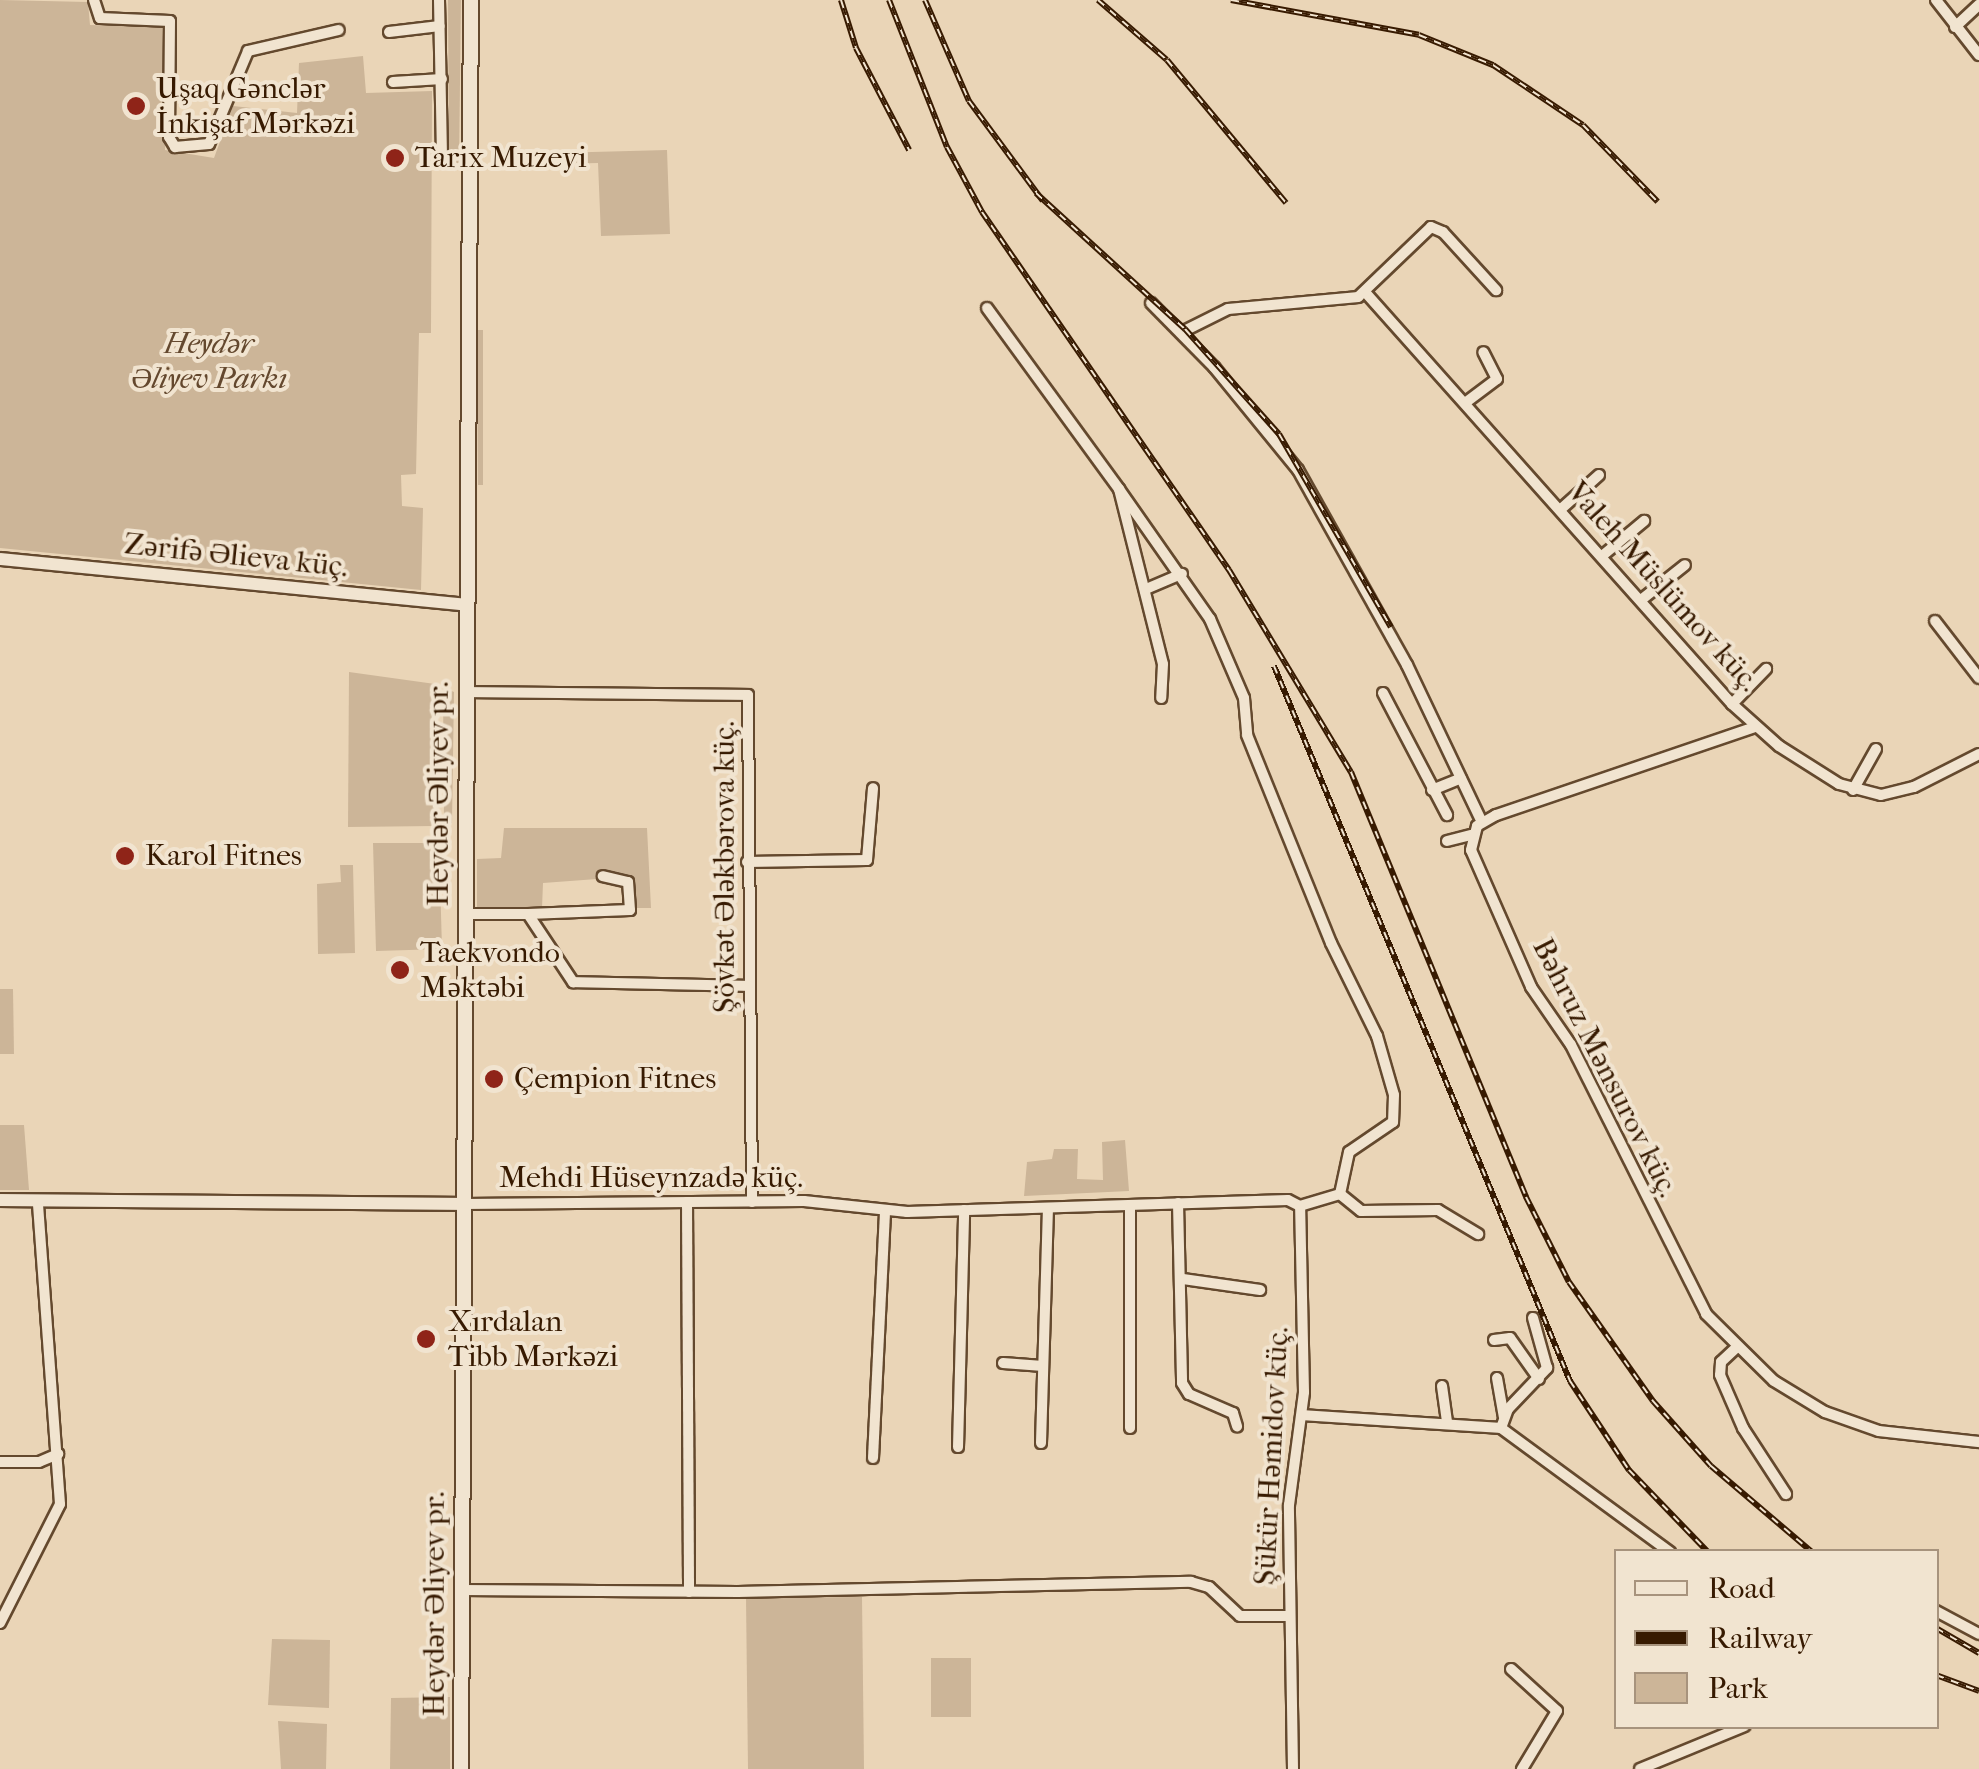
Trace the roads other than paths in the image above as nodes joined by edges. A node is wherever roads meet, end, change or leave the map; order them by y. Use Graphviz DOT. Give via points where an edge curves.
graph roads {
  1 [pos="94,0"];
  2 [pos="439,0"];
  3 [pos="471,0"];
  4 [pos="1936,0"];
  5 [pos="1979,5"];
  6 [pos="440,26"];
  7 [pos="1955,27"];
  8 [pos="339,30"];
  9 [pos="389,32"];
  10 [pos="1979,55"];
  11 [pos="442,80"];
  12 [pos="393,82"];
  13 [pos="442,150"];
  14 [pos="1496,290"];
  15 [pos="1365,292"];
  16 [pos="1151,303"];
  17 [pos="988,308"];
  18 [pos="1182,332"];
  19 [pos="1482,352"];
  20 [pos="1465,403"];
  21 [pos="1598,474"];
  22 [pos="1119,489"];
  23 [pos="1561,509"];
  24 [pos="1644,521"];
  25 [pos="1602,556"];
  26 [pos="0,559"];
  27 [pos="1685,566"];
  28 [pos="1182,574"];
  29 [pos="1146,589"];
  30 [pos="1641,600"];
  31 [pos="467,605"];
  32 [pos="1935,621"];
  33 [pos="1766,669"];
  34 [pos="1979,678"];
  35 [pos="467,692"];
  36 [pos="1383,693"];
  37 [pos="1161,698"];
  38 [pos="1732,704"];
  39 [pos="1755,728"];
  40 [pos="1876,748"];
  41 [pos="1979,754"];
  42 [pos="1461,778"];
  43 [pos="873,788"];
  44 [pos="1432,790"];
  45 [pos="1853,790"];
  46 [pos="1447,815"];
  47 [pos="1482,822"];
  48 [pos="1472,834"];
  49 [pos="1447,842"];
  50 [pos="748,862"];
  51 [pos="603,876"];
  52 [pos="466,914"];
  53 [pos="528,914"];
  54 [pos="748,986"];
  55 [pos="1340,1194"];
  56 [pos="0,1200"];
  57 [pos="38,1200"];
  58 [pos="686,1202"];
  59 [pos="752,1202"];
  60 [pos="1178,1203"];
  61 [pos="464,1204"];
  62 [pos="1130,1206"];
  63 [pos="1300,1206"];
  64 [pos="1048,1208"];
  65 [pos="964,1210"];
  66 [pos="886,1211"];
  67 [pos="1478,1234"];
  68 [pos="1183,1278"];
  69 [pos="1260,1290"];
  70 [pos="1533,1318"];
  71 [pos="1494,1340"];
  72 [pos="1737,1347"];
  73 [pos="1002,1363"];
  74 [pos="1043,1366"];
  75 [pos="1496,1378"];
  76 [pos="1539,1379"];
  77 [pos="1442,1386"];
  78 [pos="1302,1415"];
  79 [pos="1447,1422"];
  80 [pos="1502,1422"];
  81 [pos="1237,1426"];
  82 [pos="1130,1428"];
  83 [pos="1041,1442"];
  84 [pos="1979,1442"];
  85 [pos="958,1446"];
  86 [pos="58,1454"];
  87 [pos="873,1458"];
  88 [pos="0,1462"];
  89 [pos="1786,1494"];
  90 [pos="1666,1549"];
  91 [pos="462,1590"];
  92 [pos="689,1592"];
  93 [pos="1939,1614"];
  94 [pos="1290,1616"];
  95 [pos="0,1623"];
  96 [pos="1979,1634"];
  97 [pos="1511,1669"];
  98 [pos="1738,1729"];
  99 [pos="461,1769"];
  100 [pos="1293,1769"];
  101 [pos="1522,1769"];
  102 [pos="1640,1769"];
  1 -- 8 [label="street" via="100,18 170,21 169,137 175,147 209,144 248,51"];
  2 -- 6 [label="street"];
  3 -- 31 [label="main road, Heydər Əliyev pr."];
  4 -- 7 [label="street"];
  5 -- 7 [label="street"];
  6 -- 9 [label="street"];
  6 -- 11 [label="street"];
  7 -- 10 [label="street"];
  11 -- 12 [label="street"];
  11 -- 13 [label="street"];
  14 -- 15 [label="street" via="1436,227"];
  15 -- 18 [label="street" via="1342,301 1215,312"];
  15 -- 20 [label="street, Valeh Müslümov küç."];
  16 -- 18 [label="street"];
  17 -- 22 [label="street"];
  18 -- 42 [label="street" via="1298,470"];
  19 -- 20 [label="street" via="1498,379"];
  20 -- 23 [label="street, Valeh Müslümov küç."];
  21 -- 23 [label="street"];
  22 -- 28 [label="street"];
  22 -- 29 [label="street"];
  23 -- 25 [label="street, Valeh Müslümov küç."];
  24 -- 25 [label="street"];
  25 -- 30 [label="street, Valeh Müslümov küç."];
  26 -- 31 [label="street, Zərifə Əlieva küç."];
  27 -- 30 [label="street"];
  28 -- 29 [label="street"];
  28 -- 55 [label="street" via="1244,698 1247,735 1376,1036 1394,1094 1393,1122 1350,1152"];
  29 -- 37 [label="street" via="1162,664"];
  30 -- 38 [label="street, Valeh Müslümov küç."];
  31 -- 35 [label="main road, Heydər Əliyev pr."];
  32 -- 34 [label="street"];
  33 -- 38 [label="street"];
  35 -- 50 [label="street, Şövkət Ələkbərova küç." via="745,691"];
  35 -- 52 [label="main road, Heydər Əliyev pr."];
  36 -- 44 [label="street"];
  38 -- 39 [label="street, Valeh Müslümov küç."];
  39 -- 45 [label="street, Valeh Müslümov küç."];
  39 -- 47 [label="street"];
  40 -- 45 [label="street"];
  41 -- 45 [label="street" via="1890,794"];
  42 -- 44 [label="street"];
  42 -- 47 [label="street"];
  43 -- 50 [label="street" via="867,860"];
  44 -- 46 [label="street"];
  47 -- 48 [label="street"];
  48 -- 49 [label="street"];
  48 -- 72 [label="street, Bəhruz Mənsurov küç." via="1472,850 1532,987 1571,1045 1689,1288"];
  50 -- 54 [label="street, Şövkət Ələkbərova küç."];
  51 -- 53 [label="street" via="628,882 630,910"];
  52 -- 53 [label="street"];
  52 -- 61 [label="main road, Heydər Əliyev pr."];
  53 -- 54 [label="street" via="573,982"];
  54 -- 59 [label="street, Şövkət Ələkbərova küç."];
  55 -- 63 [label="street"];
  55 -- 67 [label="street" via="1362,1211 1438,1210"];
  56 -- 57 [label="street, Mehdi Hüseynzadə küç."];
  57 -- 61 [label="street, Mehdi Hüseynzadə küç."];
  57 -- 86 [label="street" via="50,1431"];
  58 -- 59 [label="street, Mehdi Hüseynzadə küç."];
  58 -- 61 [label="street, Mehdi Hüseynzadə küç."];
  58 -- 92 [label="street"];
  59 -- 66 [label="street, Mehdi Hüseynzadə küç."];
  60 -- 62 [label="street, Mehdi Hüseynzadə küç."];
  60 -- 63 [label="street, Mehdi Hüseynzadə küç." via="1288,1200"];
  60 -- 68 [label="street"];
  61 -- 91 [label="main road, Heydər Əliyev pr."];
  62 -- 64 [label="street, Mehdi Hüseynzadə küç."];
  62 -- 82 [label="street"];
  63 -- 78 [label="street, Şükür Həmidov küç."];
  64 -- 65 [label="street, Mehdi Hüseynzadə küç."];
  64 -- 74 [label="street"];
  65 -- 66 [label="street, Mehdi Hüseynzadə küç."];
  65 -- 85 [label="street"];
  66 -- 87 [label="street"];
  68 -- 69 [label="street"];
  68 -- 81 [label="street" via="1182,1383 1189,1394 1233,1413"];
  70 -- 76 [label="street" via="1548,1360"];
  71 -- 76 [label="street" via="1510,1338"];
  72 -- 84 [label="street, Bəhruz Mənsurov küç." via="1798,1399 1860,1426"];
  72 -- 89 [label="street" via="1721,1362 1720,1375 1743,1428"];
  73 -- 74 [label="street"];
  74 -- 83 [label="street"];
  75 -- 80 [label="street"];
  76 -- 80 [label="street"];
  77 -- 79 [label="street"];
  78 -- 79 [label="street"];
  78 -- 94 [label="street, Şükür Həmidov küç." via="1290,1476"];
  79 -- 80 [label="street"];
  80 -- 90 [label="street"];
  86 -- 88 [label="street" via="39,1462"];
  86 -- 95 [label="street" via="58,1515"];
  91 -- 92 [label="street"];
  91 -- 99 [label="main road, Heydər Əliyev pr."];
  92 -- 94 [label="street" via="1191,1582 1210,1587 1240,1616"];
  93 -- 96 [label="street"];
  94 -- 100 [label="street, Şükür Həmidov küç."];
  97 -- 101 [label="street" via="1558,1712"];
  98 -- 102 [label="street"];
}
